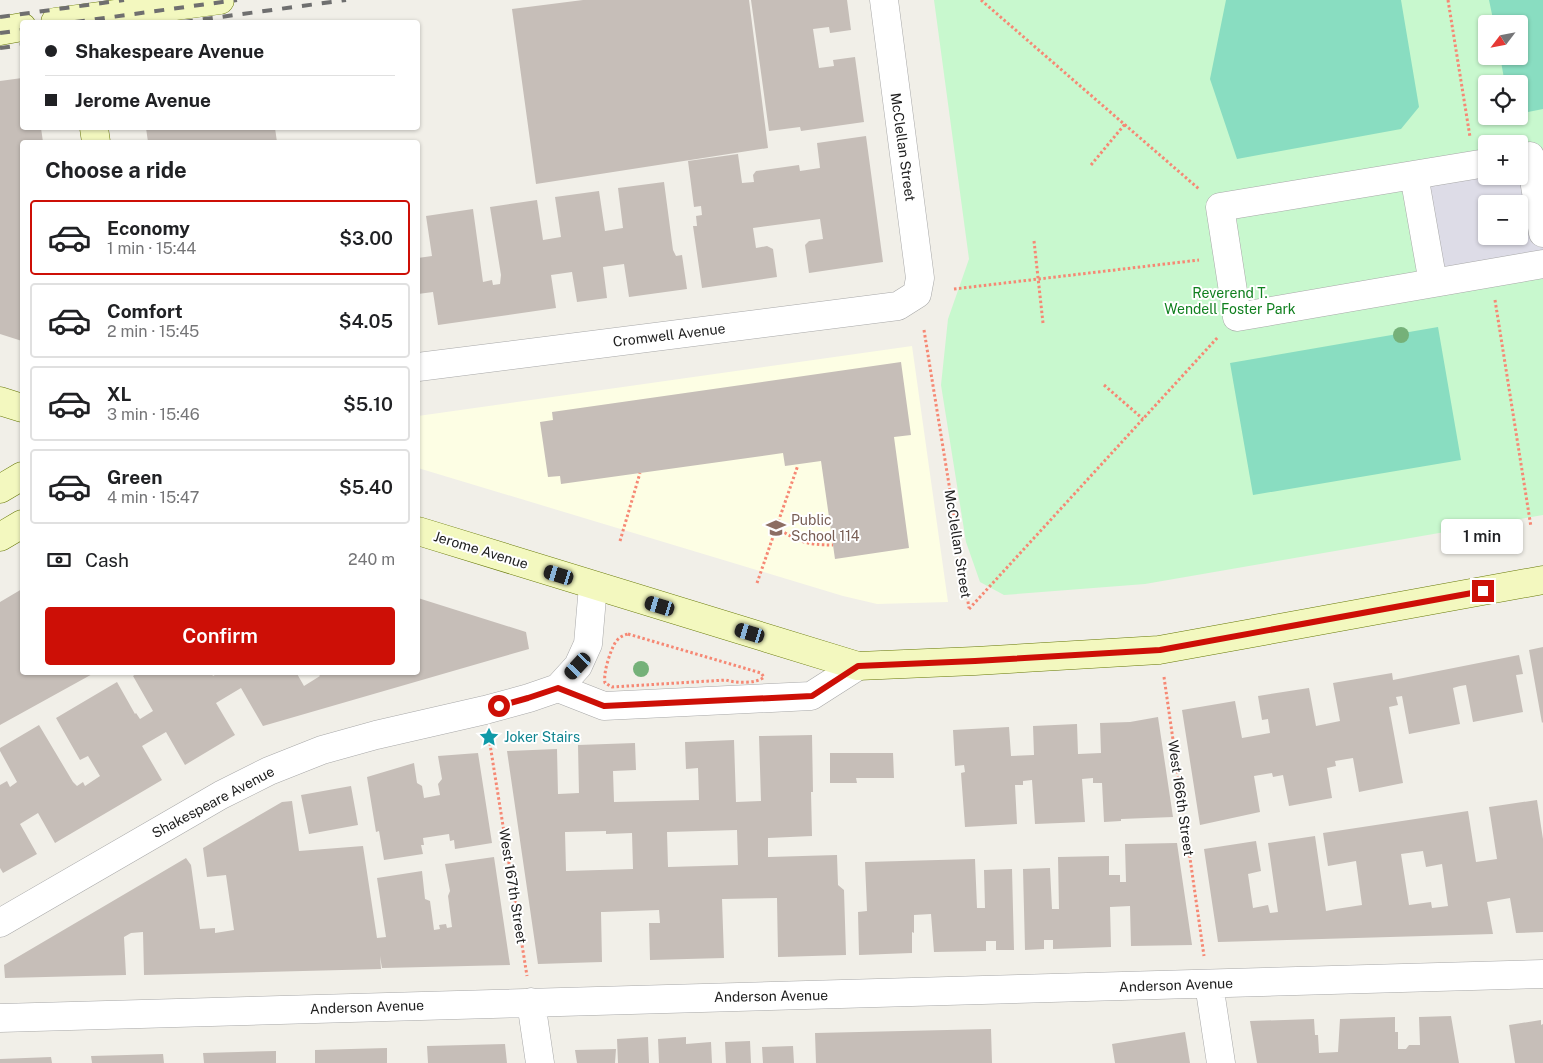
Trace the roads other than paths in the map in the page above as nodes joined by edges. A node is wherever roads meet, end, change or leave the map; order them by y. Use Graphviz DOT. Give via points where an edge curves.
graph roads {
  1 [pos="220,0"];
  2 [pos="884,0"];
  3 [pos="73,16"];
  4 [pos="20,27"];
  5 [pos="0,30"];
  6 [pos="1531,156"];
  7 [pos="1478,164"];
  8 [pos="1414,175"];
  9 [pos="1543,233"];
  10 [pos="1543,264"];
  11 [pos="1433,283"];
  12 [pos="917,294"];
  13 [pos="420,367"];
  14 [pos="0,401"];
  15 [pos="20,407"];
  16 [pos="20,477"];
  17 [pos="0,489"];
  18 [pos="20,525"];
  19 [pos="420,532"];
  20 [pos="0,537"];
  21 [pos="1543,580"];
  22 [pos="593,586"];
  23 [pos="858,666"];
  24 [pos="558,688"];
  25 [pos="0,923"];
  26 [pos="1543,974"];
  27 [pos="1208,984"];
  28 [pos="531,1002"];
  29 [pos="0,1018"];
  30 [pos="540,1063"];
  31 [pos="1221,1063"];
  1 -- 3 [label="main road"];
  2 -- 12 [label="street, McClellan Street" via="920,278"];
  4 -- 5 [label="main road"];
  6 -- 9 [label="street"];
  7 -- 8 [label="street"];
  8 -- 11 [label="street"];
  8 -- 11 [label="street" via="1220,207 1237,317"];
  10 -- 11 [label="street"];
  12 -- 13 [label="street, Cromwell Avenue" via="898,306"];
  14 -- 15 [label="main road"];
  16 -- 17 [label="main road"];
  18 -- 20 [label="main road"];
  19 -- 22 [label="main road, Jerome Avenue"];
  21 -- 23 [label="main road, Jerome Avenue" via="1160,650"];
  22 -- 23 [label="main road, Jerome Avenue"];
  22 -- 24 [label="street, Shakespeare Avenue" via="588,644 578,666"];
  23 -- 24 [label="street" via="812,696 604,706"];
  24 -- 25 [label="street, Shakespeare Avenue" via="485,710 322,750 269,771 221,795"];
  26 -- 27 [label="street, Anderson Avenue"];
  27 -- 28 [label="street, Anderson Avenue"];
  27 -- 31 [label="street"];
  28 -- 29 [label="street, Anderson Avenue"];
  28 -- 30 [label="street"];
}
